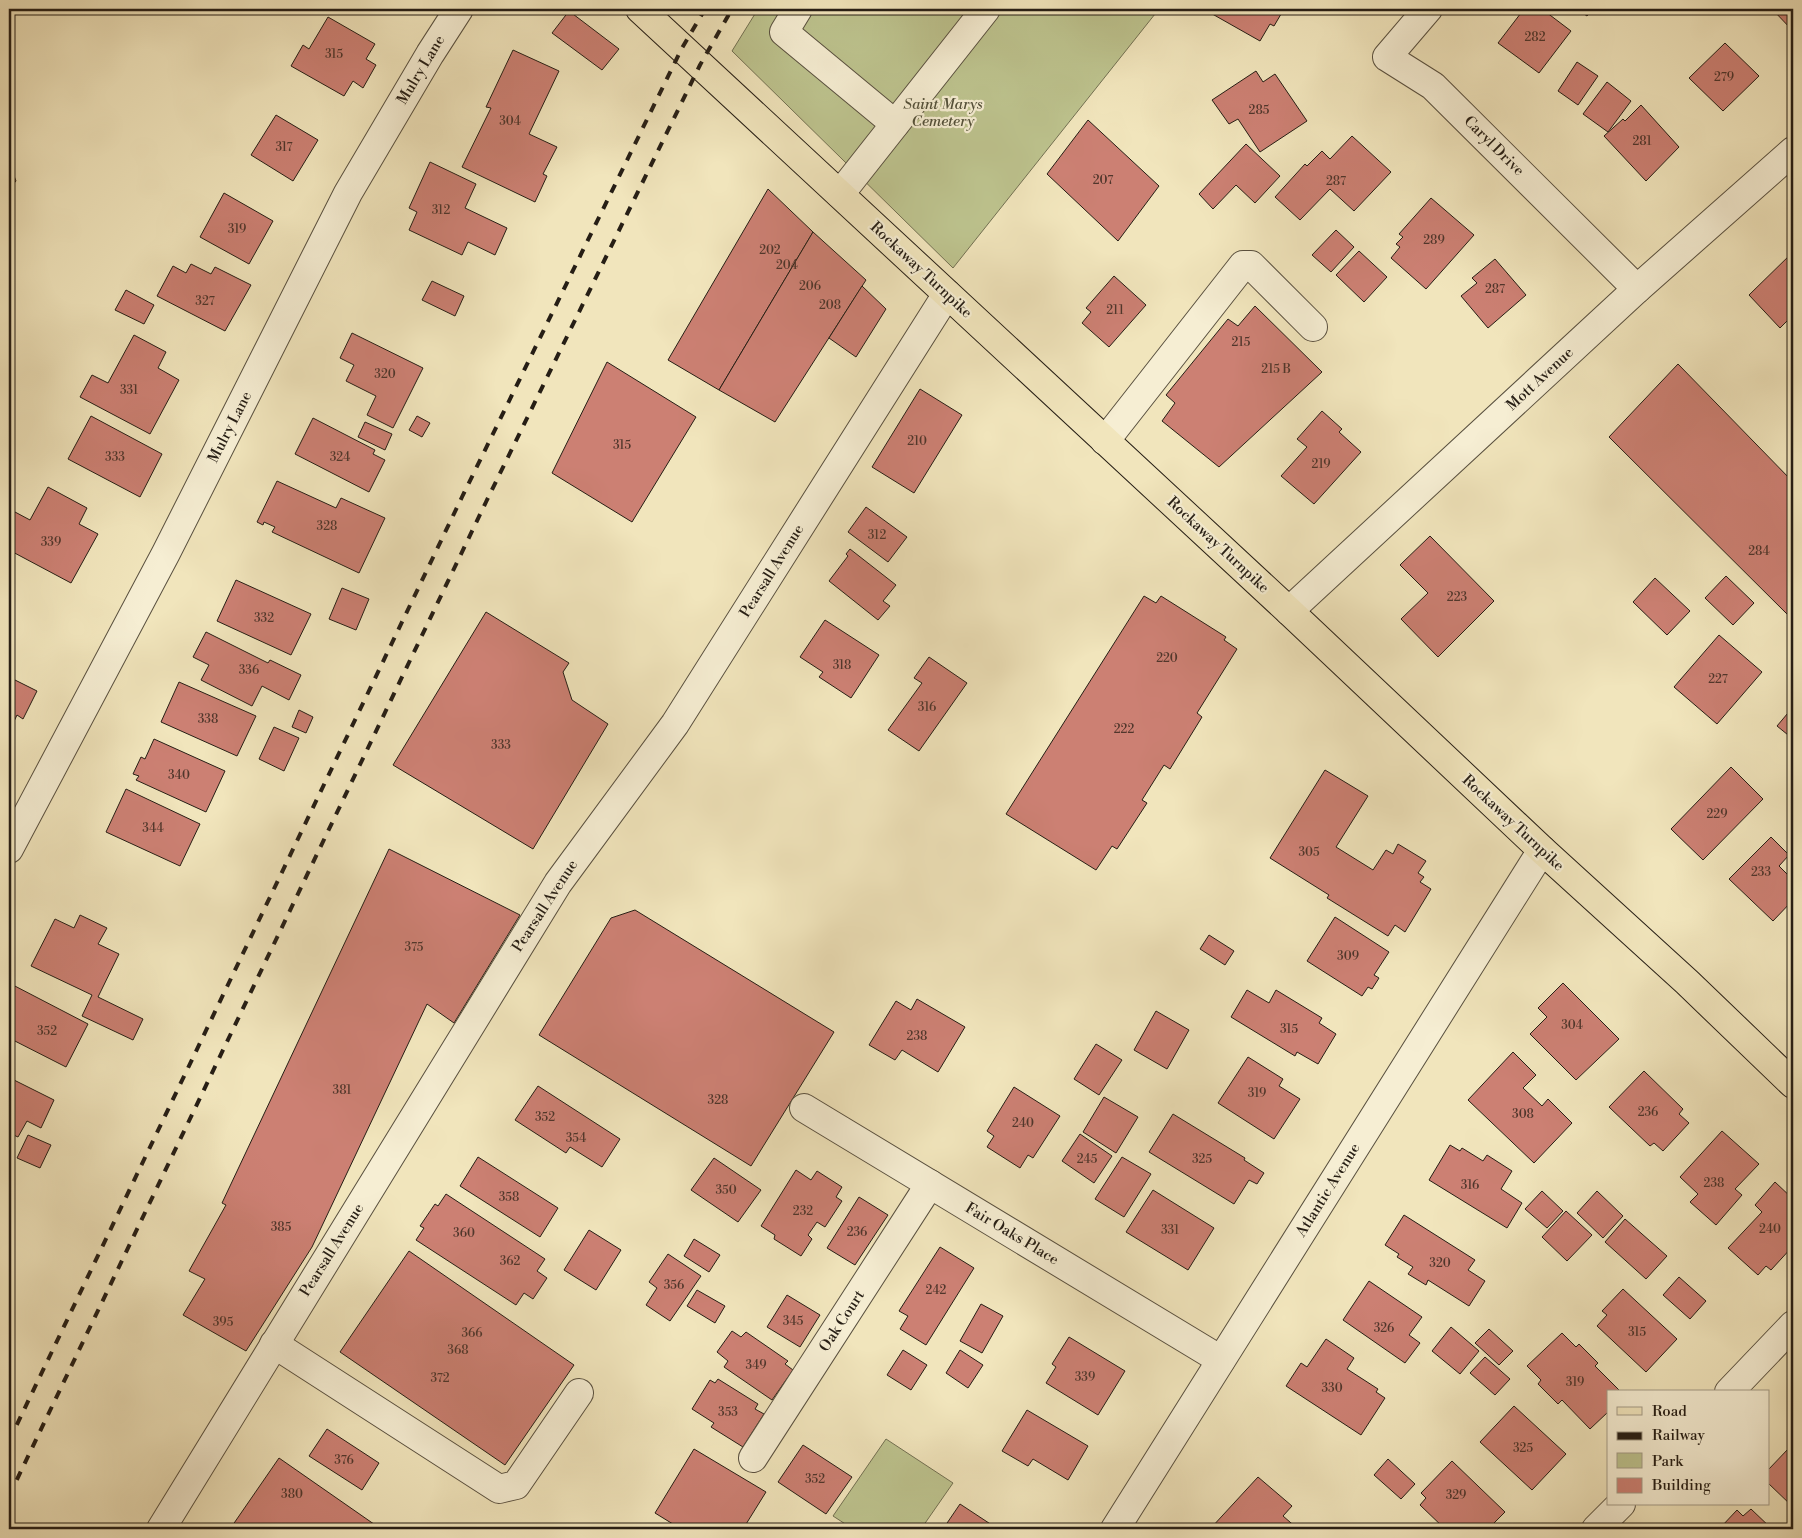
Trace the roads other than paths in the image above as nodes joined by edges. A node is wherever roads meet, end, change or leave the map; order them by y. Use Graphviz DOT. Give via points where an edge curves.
graph roads {
  1 [pos="459,9"];
  2 [pos="640,9"];
  3 [pos="798,9"];
  4 [pos="986,9"];
  5 [pos="1428,9"];
  6 [pos="895,124"];
  7 [pos="1793,151"];
  8 [pos="840,194"];
  9 [pos="1637,289"];
  10 [pos="947,294"];
  11 [pos="1313,327"];
  12 [pos="1105,441"];
  13 [pos="1289,611"];
  14 [pos="15,819"];
  15 [pos="9,849"];
  16 [pos="1542,850"];
  17 [pos="1793,1084"];
  18 [pos="804,1108"];
  19 [pos="930,1184"];
  20 [pos="1793,1325"];
  21 [pos="274,1344"];
  22 [pos="1221,1360"];
  23 [pos="1731,1390"];
  24 [pos="579,1393"];
  25 [pos="753,1458"];
  26 [pos="1618,1506"];
  27 [pos="161,1529"];
  28 [pos="1115,1529"];
  29 [pos="1596,1529"];
  1 -- 14 [label="street, Mulry Lane" via="348,193 166,553"];
  2 -- 8 [label="main road, Rockaway Turnpike"];
  3 -- 6 [label="street" via="784,32"];
  4 -- 6 [label="street"];
  5 -- 9 [label="street, Caryl Drive" via="1387,57 1433,86"];
  6 -- 8 [label="street"];
  7 -- 9 [label="street, Mott Avenue"];
  8 -- 10 [label="main road, Rockaway Turnpike"];
  9 -- 13 [label="street, Mott Avenue"];
  10 -- 12 [label="main road, Rockaway Turnpike"];
  10 -- 21 [label="street, Pearsall Avenue" via="675,724 558,882"];
  11 -- 12 [label="street" via="1252,265 1243,265"];
  12 -- 13 [label="main road, Rockaway Turnpike"];
  13 -- 16 [label="main road, Rockaway Turnpike"];
  14 -- 15 [label="street, Mulry Lane"];
  16 -- 17 [label="main road, Rockaway Turnpike"];
  16 -- 22 [label="street, Atlantic Avenue"];
  18 -- 19 [label="street, Fair Oaks Place"];
  19 -- 22 [label="street, Fair Oaks Place"];
  19 -- 25 [label="street, Oak Court"];
  20 -- 23 [label="street"];
  21 -- 24 [label="street" via="499,1489 516,1485"];
  21 -- 27 [label="street, Pearsall Avenue"];
  22 -- 28 [label="street, Atlantic Avenue"];
  26 -- 29 [label="street"];
}
